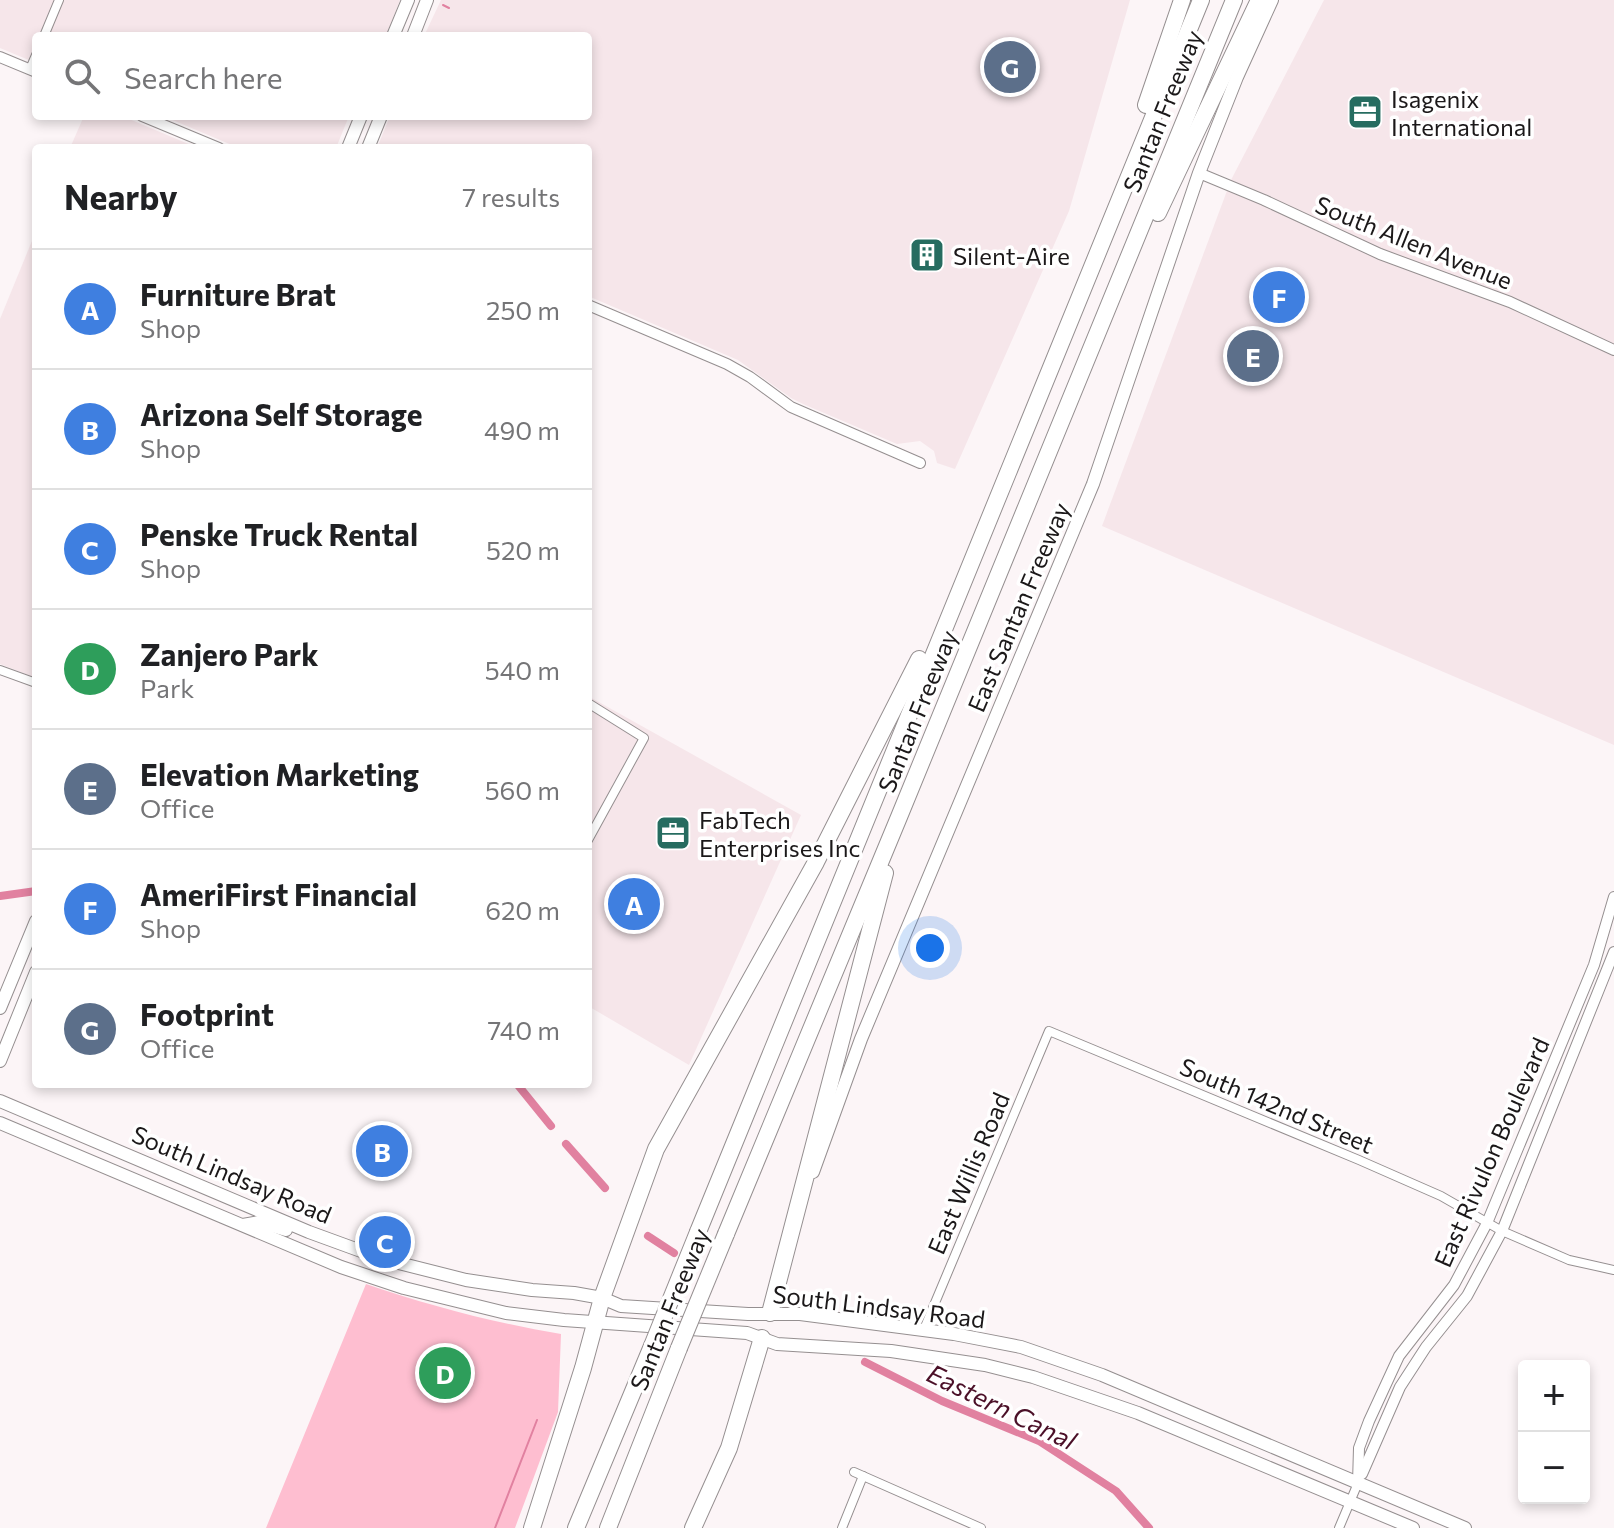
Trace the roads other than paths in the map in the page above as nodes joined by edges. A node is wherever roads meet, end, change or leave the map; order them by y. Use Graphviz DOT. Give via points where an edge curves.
graph roads {
  1 [pos="59,0"];
  2 [pos="408,0"];
  3 [pos="427,0"];
  4 [pos="1182,0"];
  5 [pos="1201,0"];
  6 [pos="1234,0"];
  7 [pos="1259,0"];
  8 [pos="1272,0"];
  9 [pos="46,32"];
  10 [pos="395,32"];
  11 [pos="415,32"];
  12 [pos="0,57"];
  13 [pos="32,70"];
  14 [pos="152,120"];
  15 [pos="359,120"];
  16 [pos="379,120"];
  17 [pos="209,144"];
  18 [pos="350,144"];
  19 [pos="370,144"];
  20 [pos="1199,173"];
  21 [pos="1122,273"];
  22 [pos="1085,280"];
  23 [pos="592,307"];
  24 [pos="1614,350"];
  25 [pos="920,463"];
  26 [pos="996,495"];
  27 [pos="0,670"];
  28 [pos="32,682"];
  29 [pos="592,706"];
  30 [pos="899,817"];
  31 [pos="592,833"];
  32 [pos="1614,897"];
  33 [pos="32,931"];
  34 [pos="1614,952"];
  35 [pos="32,982"];
  36 [pos="0,1008"];
  37 [pos="1049,1031"];
  38 [pos="0,1061"];
  39 [pos="0,1101"];
  40 [pos="0,1123"];
  41 [pos="173,1195"];
  42 [pos="250,1206"];
  43 [pos="1487,1223"];
  44 [pos="243,1225"];
  45 [pos="793,1228"];
  46 [pos="1502,1231"];
  47 [pos="309,1232"];
  48 [pos="1614,1270"];
  49 [pos="602,1298"];
  50 [pos="770,1313"];
  51 [pos="595,1322"];
  52 [pos="924,1329"];
  53 [pos="762,1338"];
  54 [pos="854,1472"];
  55 [pos="863,1476"];
  56 [pos="1358,1483"];
  57 [pos="1350,1501"];
  58 [pos="532,1528"];
  59 [pos="576,1528"];
  60 [pos="608,1528"];
  61 [pos="693,1528"];
  62 [pos="842,1528"];
  63 [pos="981,1528"];
  64 [pos="1339,1528"];
  65 [pos="1413,1528"];
  66 [pos="1465,1528"];
  1 -- 9 [label="street"];
  2 -- 10 [label="main road"];
  3 -- 11 [label="main road"];
  4 -- 22 [label="highway"];
  5 -- 22 [label="highway, Santan Freeway"];
  6 -- 21 [label="highway, Santan Freeway"];
  7 -- 21 [label="highway" via="1155,220"];
  8 -- 20 [label="main road, East Santan Freeway"];
  12 -- 13 [label="street"];
  14 -- 17 [label="street"];
  15 -- 18 [label="main road"];
  16 -- 19 [label="main road"];
  20 -- 24 [label="street, South Allen Avenue"];
  20 -- 45 [label="main road, East Santan Freeway" via="1093,484 861,1039"];
  21 -- 30 [label="highway, Santan Freeway"];
  22 -- 26 [label="highway, Santan Freeway"];
  23 -- 25 [label="street" via="727,364 791,407"];
  26 -- 49 [label="highway" via="829,838 661,1138"];
  26 -- 59 [label="highway, Santan Freeway, bridge"];
  27 -- 28 [label="street"];
  29 -- 31 [label="street" via="644,738"];
  30 -- 45 [label="highway"];
  30 -- 60 [label="highway, Santan Freeway, bridge"];
  32 -- 43 [label="street, East Rivulon Boulevard" via="1594,965"];
  33 -- 36 [label="main road"];
  34 -- 46 [label="street, East Rivulon Boulevard"];
  35 -- 38 [label="main road"];
  37 -- 43 [label="street, South 142nd Street" via="1359,1160"];
  37 -- 52 [label="street, East Willis Road"];
  39 -- 42 [label="main road, South Lindsay Road"];
  40 -- 41 [label="main road, South Lindsay Road"];
  41 -- 42 [label="main road" via="230,1210"];
  41 -- 44 [label="main road, South Lindsay Road"];
  42 -- 47 [label="main road, South Lindsay Road"];
  43 -- 46 [label="street, South 142nd Street"];
  43 -- 56 [label="street, East Rivulon Boulevard" via="1454,1285 1399,1356 1359,1448"];
  44 -- 47 [label="main road" via="259,1222"];
  44 -- 51 [label="main road, South Lindsay Road" via="404,1288 506,1313"];
  45 -- 50 [label="highway"];
  46 -- 48 [label="street, South 142nd Street" via="1569,1260"];
  46 -- 56 [label="street, East Rivulon Boulevard" via="1467,1296 1400,1387"];
  47 -- 49 [label="main road, South Lindsay Road" via="425,1271"];
  49 -- 50 [label="main road, South Lindsay Road" via="621,1306"];
  49 -- 51 [label="highway"];
  50 -- 52 [label="main road, South Lindsay Road"];
  50 -- 53 [label="main road"];
  51 -- 53 [label="main road, South Lindsay Road"];
  51 -- 58 [label="highway"];
  52 -- 56 [label="main road, South Lindsay Road" via="1059,1359"];
  53 -- 57 [label="main road, South Lindsay Road" via="777,1344 915,1354 1033,1377 1138,1413"];
  53 -- 61 [label="highway" via="729,1448"];
  54 -- 55 [label="street"];
  55 -- 62 [label="street"];
  55 -- 63 [label="street"];
  56 -- 57 [label="street"];
  56 -- 66 [label="main road, South Lindsay Road"];
  57 -- 64 [label="street"];
  57 -- 65 [label="main road, South Lindsay Road"];
}
